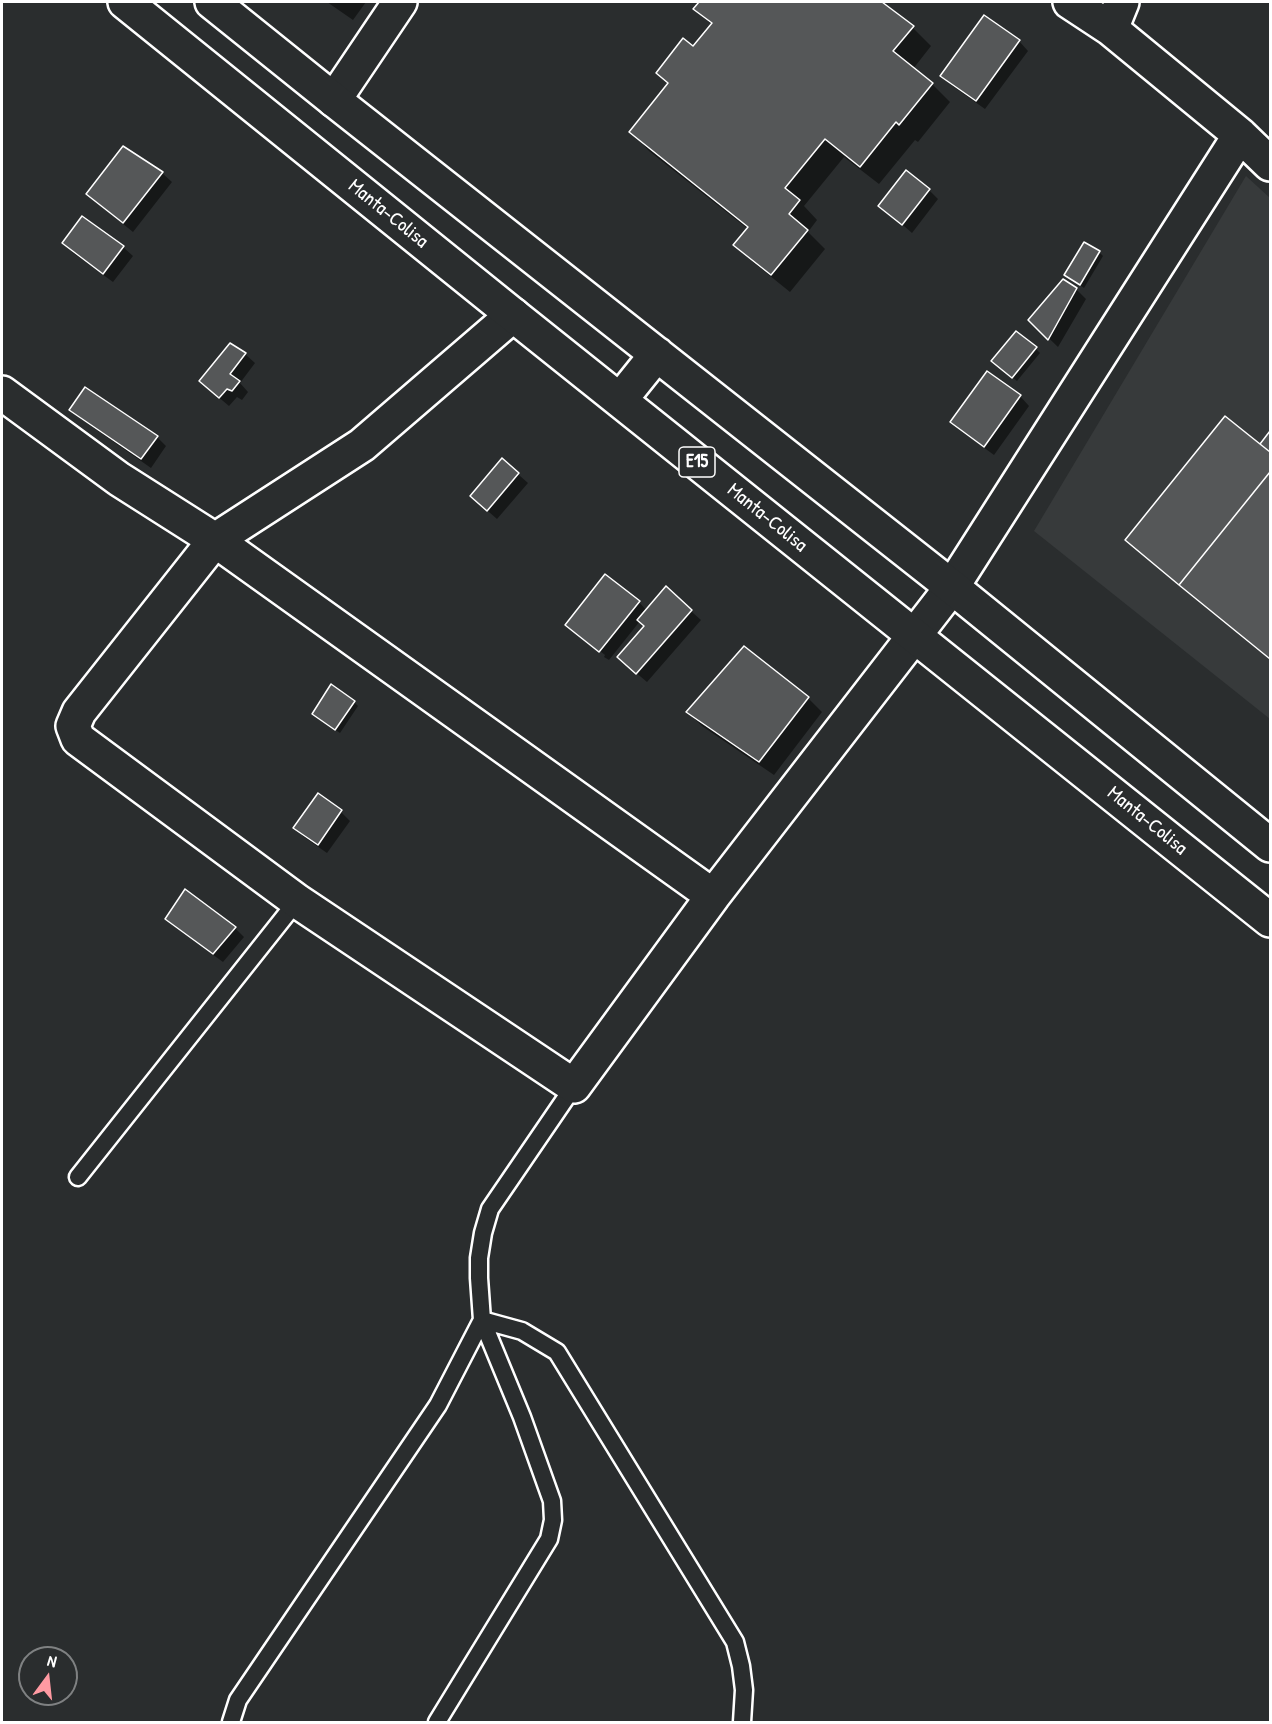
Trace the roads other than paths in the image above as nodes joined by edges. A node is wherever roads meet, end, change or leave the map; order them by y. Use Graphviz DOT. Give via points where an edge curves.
graph roads {
  1 [pos="125,2"];
  2 [pos="212,2"];
  3 [pos="399,2"];
  4 [pos="1070,2"];
  5 [pos="1116,15"];
  6 [pos="334,100"];
  7 [pos="1240,135"];
  8 [pos="1270,164"];
  9 [pos="513,315"];
  10 [pos="657,354"];
  11 [pos="2,393"];
  12 [pos="620,400"];
  13 [pos="215,540"];
  14 [pos="952,587"];
  15 [pos="914,635"];
  16 [pos="1270,845"];
  17 [pos="713,896"];
  18 [pos="297,902"];
  19 [pos="1270,920"];
  20 [pos="574,1086"];
  21 [pos="78,1177"];
  22 [pos="482,1320"];
  23 [pos="231,1722"];
  24 [pos="437,1722"];
  25 [pos="742,1722"];
  1 -- 9 [label="main road, Manta-Colisa / E15"];
  2 -- 6 [label="main road"];
  3 -- 6 [label="main road"];
  4 -- 5 [label="main road"];
  5 -- 7 [label="main road"];
  6 -- 10 [label="main road"];
  7 -- 8 [label="main road"];
  7 -- 14 [label="main road"];
  9 -- 12 [label="main road, Manta-Colisa / E15"];
  9 -- 13 [label="main road" via="362,445"];
  10 -- 12 [label="main road"];
  10 -- 14 [label="main road"];
  11 -- 13 [label="main road" via="119,479"];
  12 -- 15 [label="main road, Manta-Colisa / E15"];
  13 -- 17 [label="main road"];
  13 -- 18 [label="main road" via="79,712 73,726 78,739"];
  14 -- 15 [label="main road"];
  14 -- 16 [label="main road"];
  15 -- 17 [label="main road"];
  15 -- 19 [label="main road, Manta-Colisa / E15"];
  17 -- 20 [label="main road"];
  18 -- 20 [label="main road"];
  18 -- 21 [label="lane"];
  20 -- 22 [label="lane" via="490,1209 479,1258"];
  22 -- 23 [label="lane" via="438,1405 238,1700"];
  22 -- 24 [label="lane" via="552,1501 553,1520 549,1539"];
  22 -- 25 [label="lane" via="522,1331 557,1352 735,1642 744,1690"];
}
